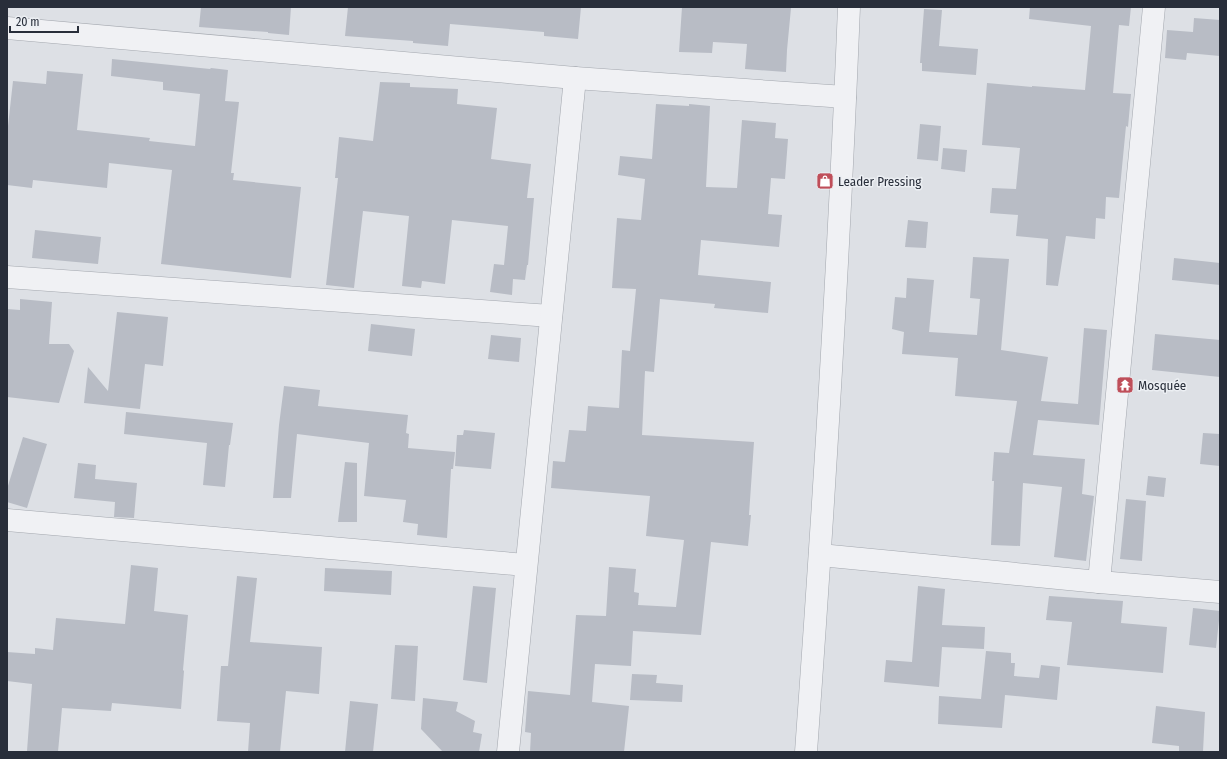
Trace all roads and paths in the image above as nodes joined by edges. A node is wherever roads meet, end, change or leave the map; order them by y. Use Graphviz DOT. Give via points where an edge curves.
graph roads {
  1 [pos="849,7"];
  2 [pos="1154,7"];
  3 [pos="7,28"];
  4 [pos="575,78"];
  5 [pos="845,97"];
  6 [pos="7,277"];
  7 [pos="551,316"];
  8 [pos="7,520"];
  9 [pos="820,555"];
  10 [pos="526,566"];
  11 [pos="1099,582"];
  12 [pos="1220,592"];
  13 [pos="508,752"];
  14 [pos="806,752"];
  1 -- 5 [label="street"];
  2 -- 11 [label="street"];
  3 -- 4 [label="street"];
  4 -- 5 [label="street"];
  4 -- 7 [label="street"];
  5 -- 9 [label="street"];
  6 -- 7 [label="street"];
  7 -- 10 [label="street"];
  8 -- 10 [label="street"];
  9 -- 11 [label="street"];
  9 -- 14 [label="street"];
  10 -- 13 [label="street"];
  11 -- 12 [label="street"];
}
